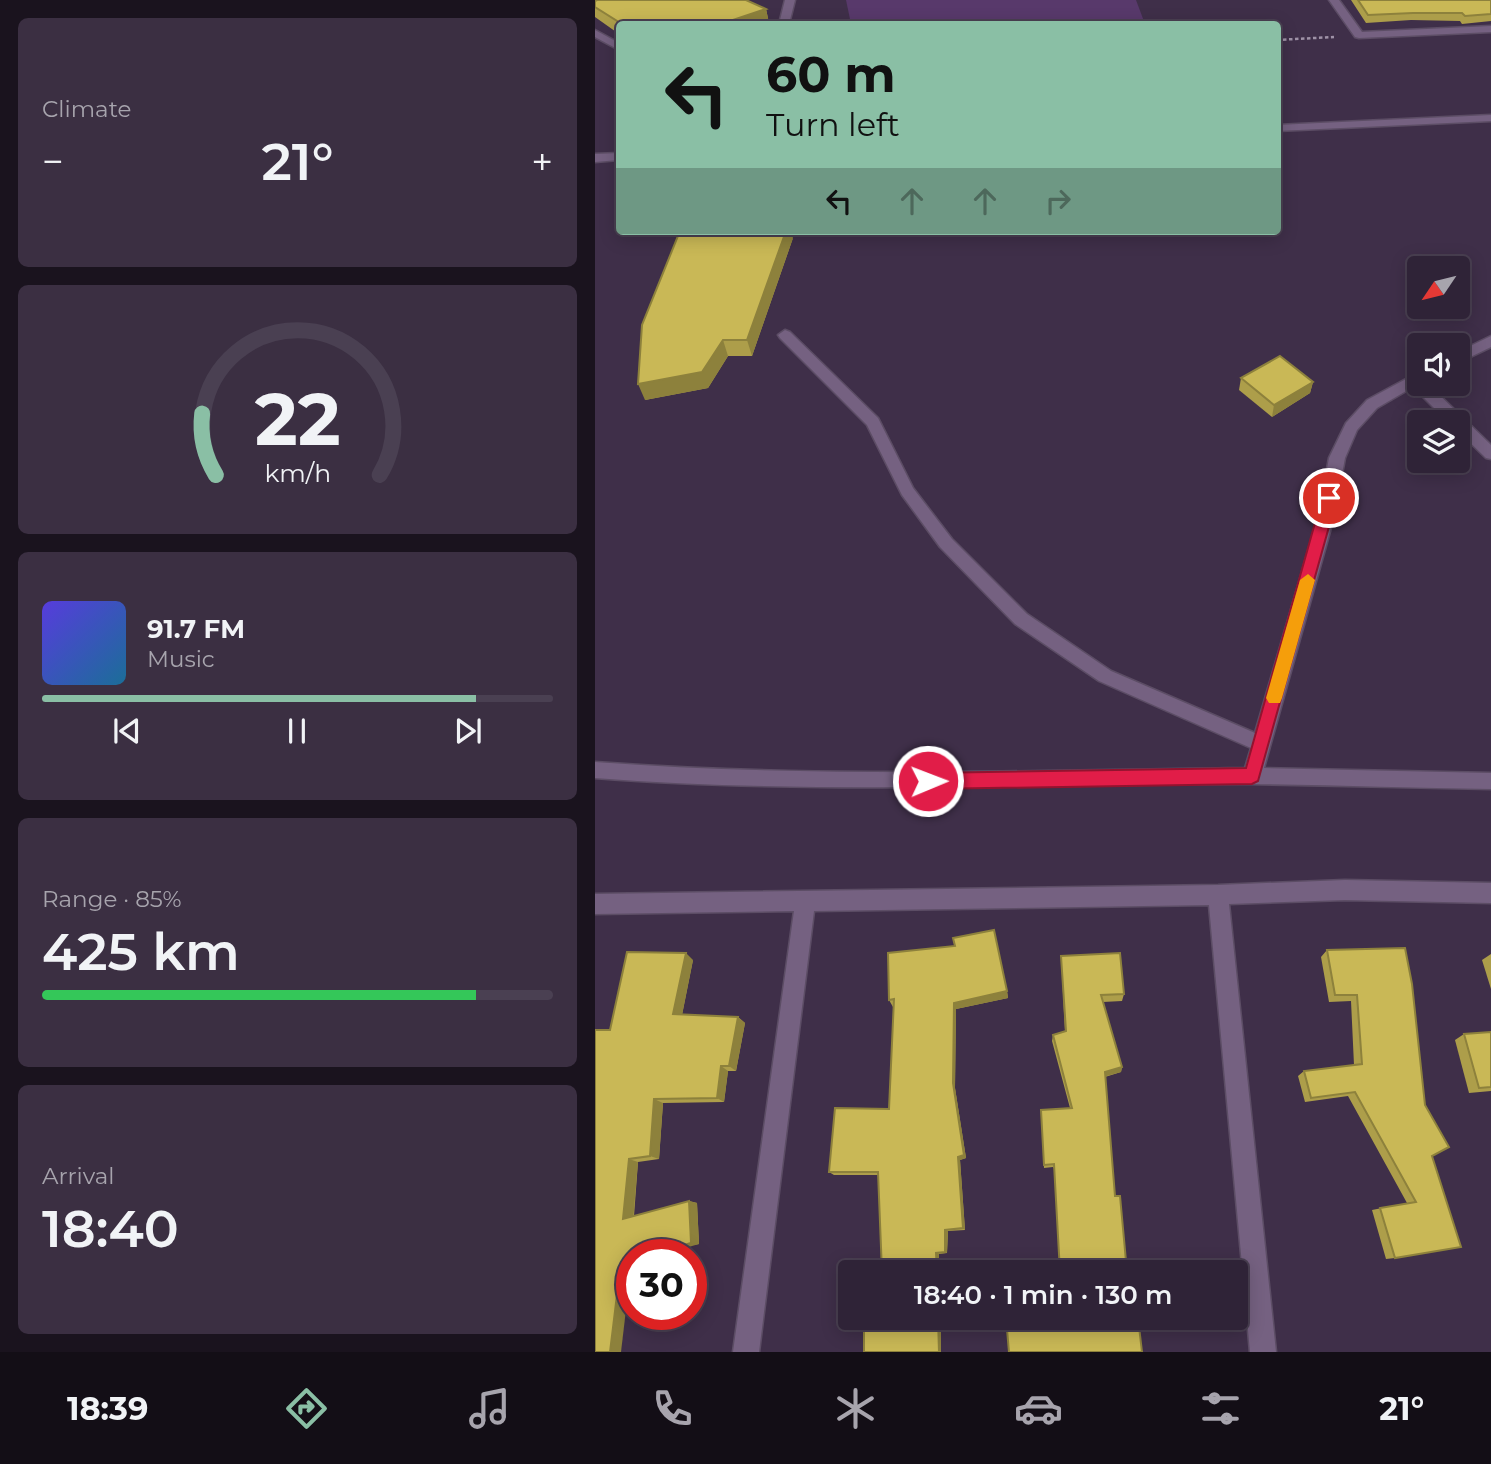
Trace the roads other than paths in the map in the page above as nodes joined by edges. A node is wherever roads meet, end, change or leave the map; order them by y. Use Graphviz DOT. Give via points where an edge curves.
graph roads {
  1 [pos="790,0"];
  2 [pos="1333,0"];
  3 [pos="785,21"];
  4 [pos="1491,29"];
  5 [pos="595,33"];
  6 [pos="616,45"];
  7 [pos="1491,118"];
  8 [pos="1281,128"];
  9 [pos="616,157"];
  10 [pos="595,158"];
  11 [pos="785,335"];
  12 [pos="1491,341"];
  13 [pos="1470,352"];
  14 [pos="1407,383"];
  15 [pos="1433,396"];
  16 [pos="1447,410"];
  17 [pos="1470,434"];
  18 [pos="1491,454"];
  19 [pos="1261,744"];
  20 [pos="595,770"];
  21 [pos="1252,776"];
  22 [pos="1491,781"];
  23 [pos="1491,893"];
  24 [pos="1218,895"];
  25 [pos="805,901"];
  26 [pos="595,904"];
  27 [pos="746,1352"];
  28 [pos="1263,1352"];
  1 -- 3 [label="street"];
  2 -- 4 [label="street" via="1359,35"];
  5 -- 6 [label="street"];
  7 -- 8 [label="street"];
  9 -- 10 [label="street"];
  11 -- 19 [label="street" via="873,422 907,491 946,542 1021,619 1105,676"];
  12 -- 13 [label="street"];
  14 -- 19 [label="street" via="1372,404 1351,427 1337,458 1326,517"];
  15 -- 16 [label="street"];
  17 -- 18 [label="street"];
  19 -- 21 [label="street"];
  20 -- 21 [label="street" via="901,781"];
  21 -- 22 [label="street"];
  23 -- 24 [label="street" via="1345,890"];
  24 -- 25 [label="street"];
  24 -- 28 [label="street"];
  25 -- 26 [label="street"];
  25 -- 27 [label="street"];
}
